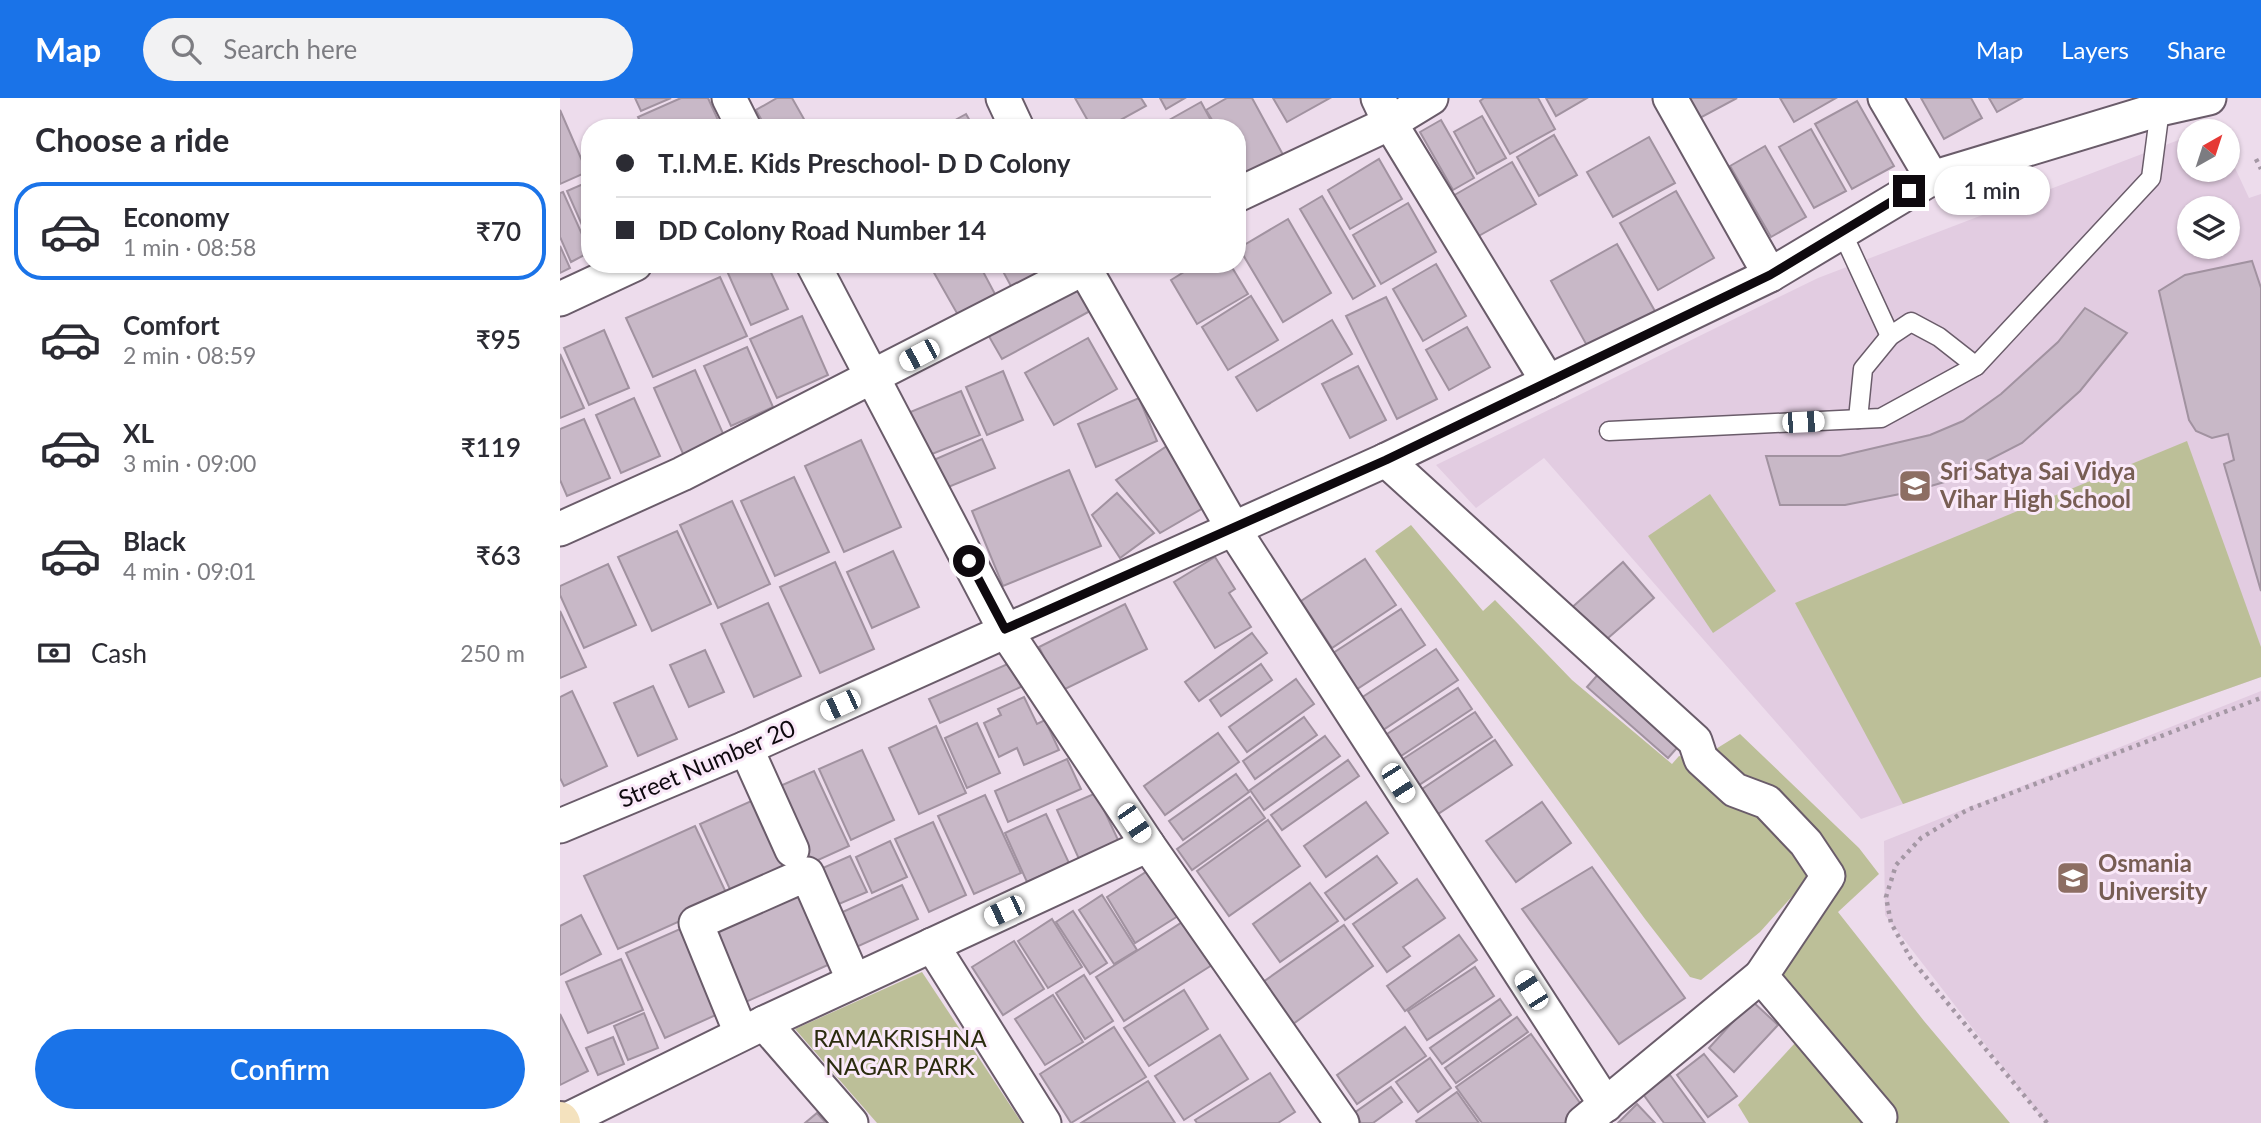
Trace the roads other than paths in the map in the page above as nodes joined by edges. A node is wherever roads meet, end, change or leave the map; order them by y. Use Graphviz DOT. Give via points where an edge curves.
graph roads {
  1 [pos="729,98"];
  2 [pos="1003,98"];
  3 [pos="1431,98"];
  4 [pos="1670,98"];
  5 [pos="1885,98"];
  6 [pos="2182,102"];
  7 [pos="1384,110"];
  8 [pos="740,119"];
  9 [pos="1013,119"];
  10 [pos="1932,178"];
  11 [pos="1246,190"];
  12 [pos="1843,232"];
  13 [pos="616,273"];
  14 [pos="818,273"];
  15 [pos="1073,273"];
  16 [pos="1090,273"];
  17 [pos="1770,275"];
  18 [pos="560,299"];
  19 [pos="1889,336"];
  20 [pos="1976,366"];
  21 [pos="871,380"];
  22 [pos="1548,382"];
  23 [pos="1858,419"];
  24 [pos="1609,431"];
  25 [pos="1386,460"];
  26 [pos="560,529"];
  27 [pos="1234,530"];
  28 [pos="1005,629"];
  29 [pos="746,748"];
  30 [pos="560,826"];
  31 [pos="1148,845"];
  32 [pos="792,850"];
  33 [pos="932,945"];
  34 [pos="1761,976"];
  35 [pos="854,981"];
  36 [pos="752,1028"];
  37 [pos="1594,1114"];
  38 [pos="1880,1116"];
  39 [pos="561,1122"];
  40 [pos="851,1123"];
  41 [pos="1044,1123"];
  42 [pos="1342,1123"];
  1 -- 8 [label="street"];
  2 -- 9 [label="street"];
  3 -- 7 [label="street"];
  4 -- 17 [label="street"];
  5 -- 10 [label="street"];
  6 -- 10 [label="street, Street Number 20"];
  6 -- 20 [label="lane" via="2151,178"];
  7 -- 11 [label="street"];
  7 -- 22 [label="street"];
  10 -- 12 [label="street, Street Number 20"];
  12 -- 17 [label="street, Street Number 20"];
  12 -- 19 [label="lane"];
  13 -- 18 [label="street"];
  14 -- 21 [label="street"];
  15 -- 21 [label="street"];
  16 -- 27 [label="street"];
  17 -- 22 [label="street, Street Number 20"];
  19 -- 20 [label="lane" via="1911,322"];
  19 -- 23 [label="lane" via="1863,369"];
  20 -- 23 [label="lane" via="1881,418"];
  21 -- 26 [label="street"];
  21 -- 28 [label="street"];
  22 -- 25 [label="street, Street Number 20"];
  23 -- 24 [label="lane"];
  25 -- 27 [label="street, Street Number 20"];
  25 -- 34 [label="street" via="1695,741 1701,759 1735,790 1768,802 1806,843 1828,876"];
  27 -- 28 [label="street, Street Number 20"];
  27 -- 37 [label="street"];
  28 -- 29 [label="street, Street Number 20"];
  28 -- 31 [label="street"];
  29 -- 30 [label="street, Street Number 20"];
  29 -- 32 [label="street"];
  31 -- 33 [label="street"];
  31 -- 42 [label="street"];
  33 -- 35 [label="street"];
  33 -- 41 [label="street"];
  34 -- 37 [label="street"];
  34 -- 38 [label="street"];
  35 -- 36 [label="street"];
  35 -- 36 [label="street" via="807,874 696,923"];
  36 -- 39 [label="street"];
  36 -- 40 [label="street"];
}
